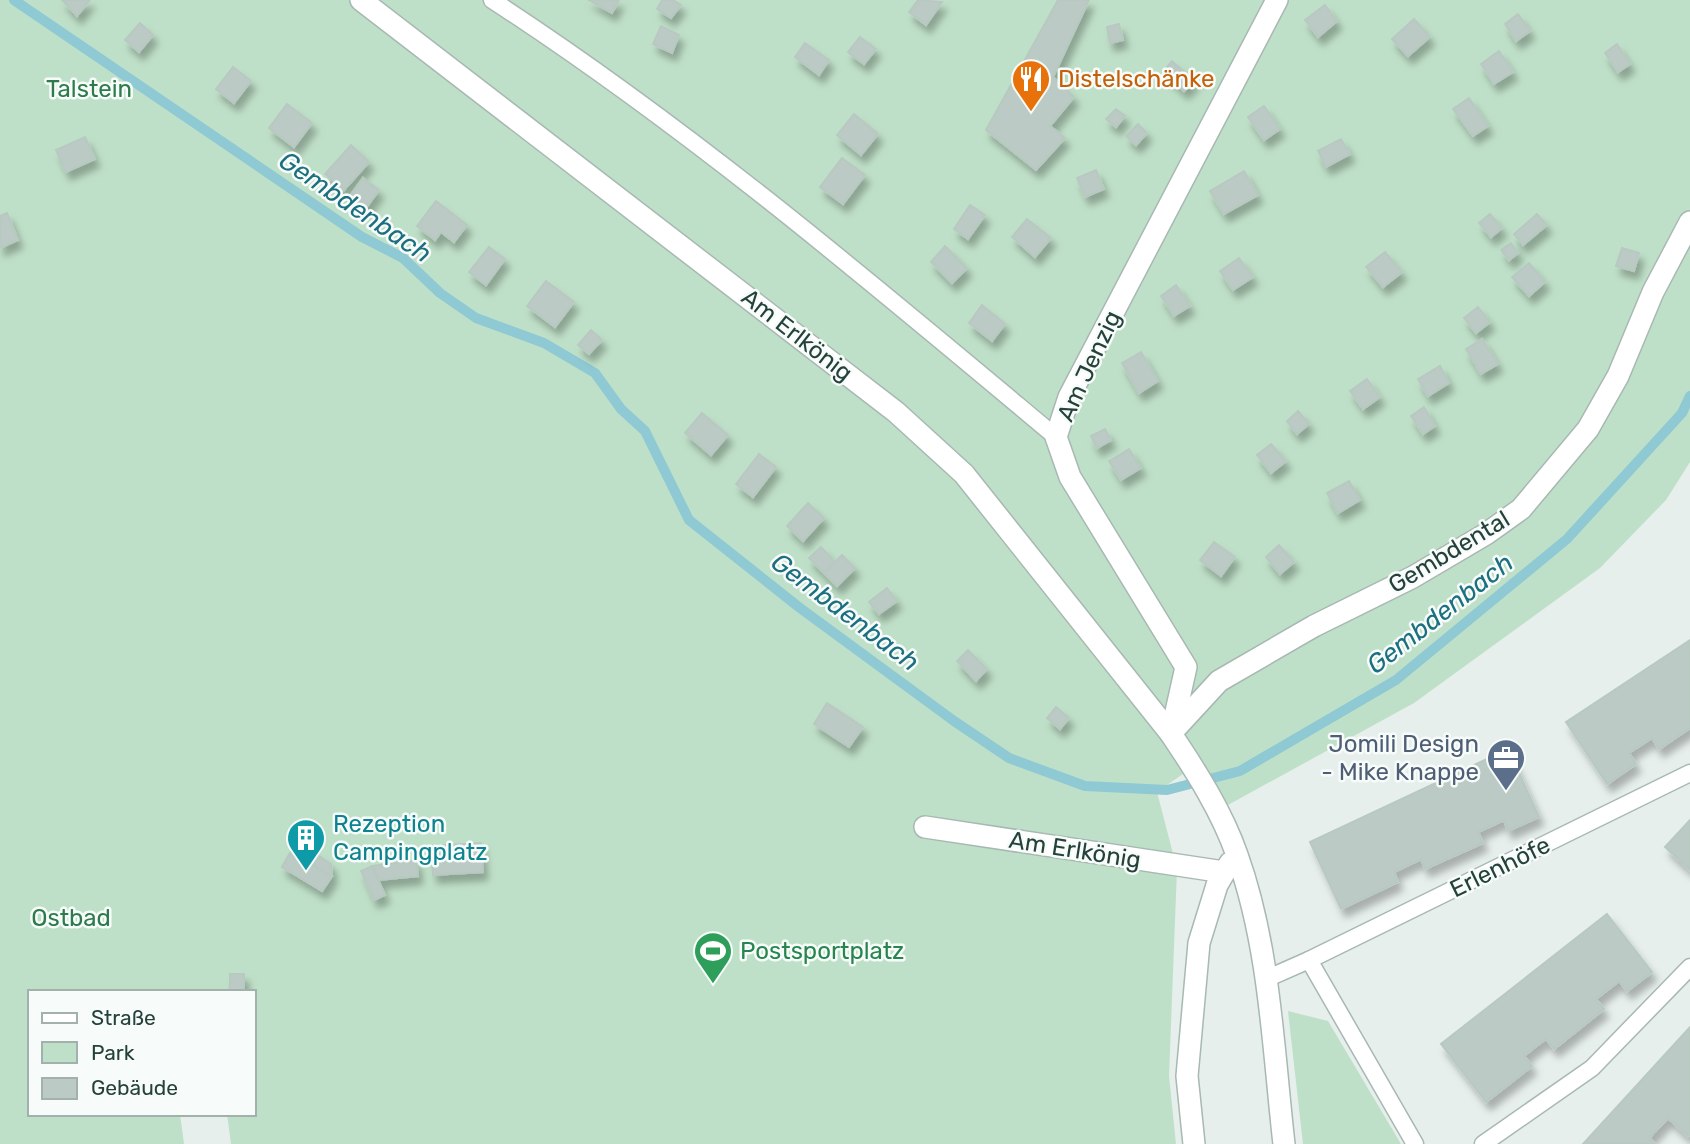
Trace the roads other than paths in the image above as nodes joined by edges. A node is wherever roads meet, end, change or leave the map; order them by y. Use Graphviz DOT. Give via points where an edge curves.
graph roads {
  1 [pos="361,0"];
  2 [pos="492,0"];
  3 [pos="1277,0"];
  4 [pos="1690,222"];
  5 [pos="1056,437"];
  6 [pos="1171,734"];
  7 [pos="1690,773"];
  8 [pos="925,827"];
  9 [pos="1237,854"];
  10 [pos="1224,872"];
  11 [pos="1309,960"];
  12 [pos="1690,967"];
  13 [pos="1266,979"];
  14 [pos="1194,1144"];
  15 [pos="1284,1144"];
  16 [pos="1415,1144"];
  17 [pos="1483,1144"];
  1 -- 6 [label="street, Am Erlkönig" via="897,412 964,474"];
  2 -- 5 [label="lane" via="720,163"];
  3 -- 5 [label="street, Am Jenzig" via="1069,397"];
  4 -- 6 [label="street, Gembdental" via="1588,429 1521,509 1413,577 1314,626 1219,681"];
  5 -- 6 [label="street, Am Jenzig" via="1070,477 1186,667"];
  6 -- 9 [label="street, Am Erlkönig"];
  7 -- 11 [label="lane, Erlenhöfe"];
  8 -- 10 [label="street, Am Erlkönig"];
  9 -- 10 [label="street"];
  9 -- 13 [label="street"];
  10 -- 14 [label="street" via="1199,943 1187,1076"];
  11 -- 13 [label="lane, Erlenhöfe"];
  11 -- 16 [label="lane"];
  12 -- 17 [label="lane" via="1592,1068"];
  13 -- 15 [label="street"];
}
